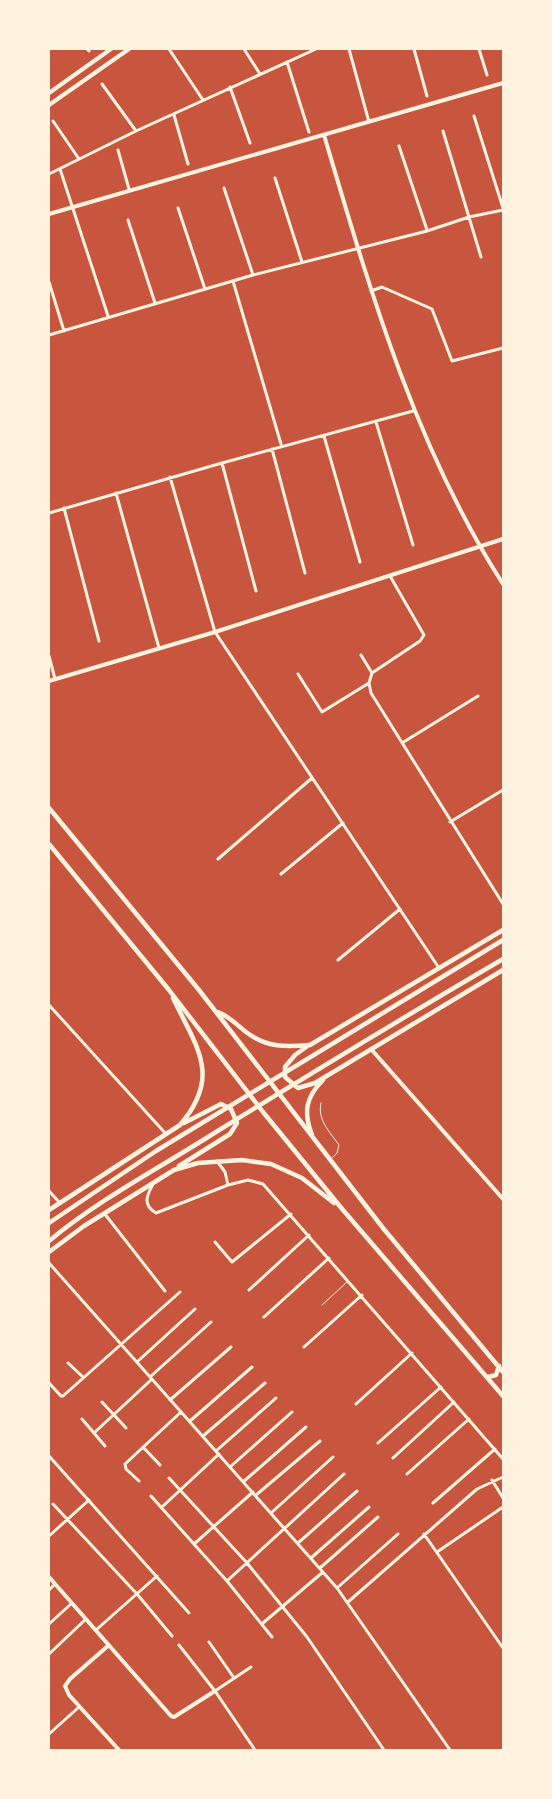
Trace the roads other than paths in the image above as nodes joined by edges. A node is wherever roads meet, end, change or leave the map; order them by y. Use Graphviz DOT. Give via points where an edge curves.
graph roads {
  1 [pos="111,49"];
  2 [pos="129,49"];
  3 [pos="169,49"];
  4 [pos="244,49"];
  5 [pos="316,49"];
  6 [pos="350,49"];
  7 [pos="414,49"];
  8 [pos="479,49"];
  9 [pos="287,62"];
  10 [pos="260,74"];
  11 [pos="487,75"];
  12 [pos="503,83"];
  13 [pos="102,84"];
  14 [pos="230,87"];
  15 [pos="49,92"];
  16 [pos="427,96"];
  17 [pos="203,100"];
  18 [pos="49,105"];
  19 [pos="174,115"];
  20 [pos="474,116"];
  21 [pos="53,121"];
  22 [pos="369,122"];
  23 [pos="136,131"];
  24 [pos="309,132"];
  25 [pos="444,132"];
  26 [pos="324,135"];
  27 [pos="250,142"];
  28 [pos="398,146"];
  29 [pos="118,150"];
  30 [pos="78,159"];
  31 [pos="188,164"];
  32 [pos="60,169"];
  33 [pos="49,174"];
  34 [pos="275,178"];
  35 [pos="224,188"];
  36 [pos="128,189"];
  37 [pos="74,206"];
  38 [pos="178,208"];
  39 [pos="503,209"];
  40 [pos="49,214"];
  41 [pos="469,216"];
  42 [pos="128,220"];
  43 [pos="427,231"];
  44 [pos="358,248"];
  45 [pos="481,257"];
  46 [pos="302,262"];
  47 [pos="253,275"];
  48 [pos="233,281"];
  49 [pos="49,282"];
  50 [pos="204,289"];
  51 [pos="370,291"];
  52 [pos="156,303"];
  53 [pos="108,316"];
  54 [pos="64,331"];
  55 [pos="49,335"];
  56 [pos="503,348"];
  57 [pos="413,411"];
  58 [pos="376,422"];
  59 [pos="324,436"];
  60 [pos="280,444"];
  61 [pos="272,449"];
  62 [pos="222,463"];
  63 [pos="170,477"];
  64 [pos="116,493"];
  65 [pos="64,508"];
  66 [pos="49,513"];
  67 [pos="503,539"];
  68 [pos="413,545"];
  69 [pos="480,547"];
  70 [pos="360,562"];
  71 [pos="305,573"];
  72 [pos="390,576"];
  73 [pos="503,584"];
  74 [pos="256,590"];
  75 [pos="215,632"];
  76 [pos="99,640"];
  77 [pos="159,648"];
  78 [pos="361,655"];
  79 [pos="49,656"];
  80 [pos="372,673"];
  81 [pos="298,674"];
  82 [pos="55,679"];
  83 [pos="49,681"];
  84 [pos="369,683"];
  85 [pos="478,696"];
  86 [pos="402,743"];
  87 [pos="312,778"];
  88 [pos="503,790"];
  89 [pos="49,808"];
  90 [pos="450,822"];
  91 [pos="342,823"];
  92 [pos="49,844"];
  93 [pos="218,859"];
  94 [pos="281,874"];
  95 [pos="503,904"];
  96 [pos="400,909"];
  97 [pos="503,930"];
  98 [pos="503,940"];
  99 [pos="503,959"];
  100 [pos="338,960"];
  101 [pos="440,968"];
  102 [pos="503,970"];
  103 [pos="169,990"];
  104 [pos="49,1006"];
  105 [pos="215,1011"];
  106 [pos="310,1044"];
  107 [pos="371,1049"];
  108 [pos="329,1074"];
  109 [pos="322,1104"];
  110 [pos="180,1125"];
  111 [pos="167,1134"];
  112 [pos="314,1141"];
  113 [pos="216,1161"];
  114 [pos="329,1161"];
  115 [pos="174,1170"];
  116 [pos="154,1182"];
  117 [pos="228,1185"];
  118 [pos="49,1190"];
  119 [pos="503,1199"];
  120 [pos="59,1202"];
  121 [pos="49,1210"];
  122 [pos="343,1210"];
  123 [pos="104,1213"];
  124 [pos="290,1214"];
  125 [pos="49,1223"];
  126 [pos="309,1235"];
  127 [pos="49,1241"];
  128 [pos="215,1242"];
  129 [pos="49,1252"];
  130 [pos="329,1258"];
  131 [pos="49,1263"];
  132 [pos="349,1281"];
  133 [pos="249,1290"];
  134 [pos="165,1291"];
  135 [pos="180,1292"];
  136 [pos="362,1295"];
  137 [pos="322,1305"];
  138 [pos="195,1309"];
  139 [pos="264,1317"];
  140 [pos="211,1322"];
  141 [pos="120,1343"];
  142 [pos="231,1346"];
  143 [pos="304,1347"];
  144 [pos="412,1353"];
  145 [pos="137,1362"];
  146 [pos="68,1363"];
  147 [pos="499,1366"];
  148 [pos="252,1367"];
  149 [pos="503,1372"];
  150 [pos="83,1377"];
  151 [pos="488,1377"];
  152 [pos="151,1378"];
  153 [pos="49,1383"];
  154 [pos="265,1383"];
  155 [pos="503,1384"];
  156 [pos="441,1386"];
  157 [pos="502,1394"];
  158 [pos="276,1398"];
  159 [pos="170,1400"];
  160 [pos="102,1402"];
  161 [pos="454,1402"];
  162 [pos="356,1404"];
  163 [pos="181,1412"];
  164 [pos="292,1412"];
  165 [pos="114,1415"];
  166 [pos="82,1419"];
  167 [pos="469,1419"];
  168 [pos="190,1421"];
  169 [pos="306,1427"];
  170 [pos="126,1428"];
  171 [pos="94,1433"];
  172 [pos="203,1436"];
  173 [pos="320,1441"];
  174 [pos="378,1443"];
  175 [pos="105,1446"];
  176 [pos="143,1447"];
  177 [pos="495,1449"];
  178 [pos="216,1451"];
  179 [pos="219,1454"];
  180 [pos="49,1456"];
  181 [pos="333,1457"];
  182 [pos="393,1458"];
  183 [pos="503,1459"];
  184 [pos="160,1465"];
  185 [pos="230,1467"];
  186 [pos="344,1474"];
  187 [pos="407,1474"];
  188 [pos="503,1477"];
  189 [pos="169,1478"];
  190 [pos="492,1480"];
  191 [pos="138,1481"];
  192 [pos="244,1482"];
  193 [pos="180,1490"];
  194 [pos="357,1491"];
  195 [pos="254,1494"];
  196 [pos="151,1496"];
  197 [pos="503,1498"];
  198 [pos="88,1500"];
  199 [pos="433,1503"];
  200 [pos="53,1504"];
  201 [pos="162,1507"];
  202 [pos="369,1507"];
  203 [pos="503,1507"];
  204 [pos="271,1513"];
  205 [pos="378,1517"];
  206 [pos="68,1519"];
  207 [pos="214,1527"];
  208 [pos="284,1528"];
  209 [pos="398,1534"];
  210 [pos="424,1534"];
  211 [pos="49,1536"];
  212 [pos="298,1543"];
  213 [pos="194,1544"];
  214 [pos="437,1552"];
  215 [pos="311,1558"];
  216 [pos="246,1563"];
  217 [pos="322,1570"];
  218 [pos="157,1576"];
  219 [pos="49,1577"];
  220 [pos="227,1581"];
  221 [pos="55,1584"];
  222 [pos="337,1588"];
  223 [pos="49,1590"];
  224 [pos="137,1594"];
  225 [pos="348,1602"];
  226 [pos="72,1603"];
  227 [pos="283,1608"];
  228 [pos="189,1613"];
  229 [pos="86,1619"];
  230 [pos="49,1624"];
  231 [pos="263,1624"];
  232 [pos="96,1630"];
  233 [pos="172,1636"];
  234 [pos="272,1637"];
  235 [pos="209,1642"];
  236 [pos="109,1645"];
  237 [pos="179,1646"];
  238 [pos="503,1648"];
  239 [pos="49,1654"];
  240 [pos="251,1668"];
  241 [pos="234,1678"];
  242 [pos="215,1691"];
  243 [pos="79,1707"];
  244 [pos="49,1734"];
  245 [pos="119,1750"];
  246 [pos="255,1750"];
  247 [pos="384,1750"];
  248 [pos="450,1750"];
  1 -- 15 [label="street"];
  2 -- 18 [label="street"];
  3 -- 17 [label="street"];
  4 -- 10 [label="street"];
  5 -- 9 [label="street"];
  6 -- 22 [label="street"];
  7 -- 16 [label="street"];
  8 -- 11 [label="street"];
  9 -- 10 [label="street"];
  9 -- 24 [label="street"];
  10 -- 14 [label="street"];
  12 -- 22 [label="street"];
  13 -- 23 [label="street"];
  14 -- 17 [label="street"];
  14 -- 27 [label="street"];
  17 -- 19 [label="street"];
  19 -- 23 [label="street"];
  19 -- 31 [label="street"];
  20 -- 39 [label="street"];
  21 -- 30 [label="street"];
  22 -- 26 [label="street"];
  23 -- 30 [label="street"];
  25 -- 41 [label="street"];
  26 -- 36 [label="street"];
  26 -- 44 [label="street"];
  28 -- 43 [label="street"];
  29 -- 36 [label="street"];
  30 -- 32 [label="street"];
  32 -- 33 [label="street"];
  32 -- 37 [label="street"];
  34 -- 46 [label="street"];
  35 -- 47 [label="street"];
  36 -- 37 [label="street"];
  37 -- 40 [label="street"];
  37 -- 53 [label="street"];
  38 -- 50 [label="street"];
  39 -- 41 [label="street"];
  41 -- 43 [label="street"];
  41 -- 45 [label="street"];
  42 -- 52 [label="street"];
  43 -- 44 [label="street"];
  44 -- 46 [label="street"];
  44 -- 51 [label="street"];
  46 -- 47 [label="street"];
  47 -- 48 [label="street"];
  48 -- 50 [label="street"];
  48 -- 60 [label="street"];
  49 -- 54 [label="street"];
  50 -- 52 [label="street"];
  51 -- 56 [label="street" via="382,287 432,310 452,361"];
  51 -- 57 [label="street"];
  52 -- 53 [label="street"];
  53 -- 54 [label="street"];
  54 -- 55 [label="street"];
  57 -- 58 [label="street"];
  57 -- 69 [label="street"];
  58 -- 59 [label="street"];
  58 -- 68 [label="street"];
  59 -- 61 [label="street"];
  59 -- 70 [label="street"];
  61 -- 62 [label="street"];
  61 -- 71 [label="street"];
  62 -- 63 [label="street"];
  62 -- 74 [label="street"];
  63 -- 64 [label="street"];
  63 -- 75 [label="street"];
  64 -- 65 [label="street"];
  64 -- 77 [label="street"];
  65 -- 66 [label="street"];
  65 -- 76 [label="street"];
  67 -- 69 [label="street"];
  69 -- 72 [label="street"];
  69 -- 73 [label="street"];
  72 -- 75 [label="street"];
  72 -- 80 [label="street" via="424,635"];
  75 -- 77 [label="street"];
  75 -- 87 [label="street"];
  77 -- 82 [label="street"];
  78 -- 80 [label="street"];
  79 -- 82 [label="street"];
  80 -- 84 [label="street"];
  81 -- 84 [label="street" via="322,712"];
  82 -- 83 [label="street"];
  84 -- 86 [label="street" via="371,692"];
  85 -- 86 [label="street"];
  86 -- 90 [label="street"];
  87 -- 91 [label="street"];
  87 -- 93 [label="street"];
  88 -- 90 [label="street"];
  89 -- 105 [label="main road"];
  90 -- 95 [label="street"];
  91 -- 94 [label="street"];
  91 -- 96 [label="street"];
  92 -- 103 [label="main road"];
  96 -- 100 [label="street"];
  96 -- 101 [label="street"];
  97 -- 101 [label="main road"];
  98 -- 125 [label="main road" via="156,1151"];
  99 -- 127 [label="main road" via="82,1215"];
  101 -- 106 [label="main road"];
  102 -- 107 [label="main road"];
  103 -- 110 [label="main road" via="202,1060 202,1091 194,1109"];
  103 -- 122 [label="main road"];
  104 -- 111 [label="street"];
  105 -- 106 [label="main road" via="270,1045"];
  105 -- 112 [label="main road"];
  106 -- 108 [label="main road" via="290,1060 285,1067 285,1078 298,1088"];
  107 -- 108 [label="main road"];
  107 -- 119 [label="street"];
  108 -- 112 [label="main road" via="313,1090 306,1104 307,1124"];
  109 -- 114 [label="lane" via="319,1111 323,1122 339,1145 337,1153"];
  110 -- 111 [label="main road"];
  110 -- 115 [label="main road" via="221,1104 231,1109 237,1123 230,1134"];
  111 -- 120 [label="main road"];
  112 -- 114 [label="main road"];
  113 -- 115 [label="main road"];
  113 -- 117 [label="street" via="225,1172"];
  113 -- 122 [label="main road" via="258,1161 283,1168 302,1178"];
  114 -- 147 [label="main road"];
  115 -- 116 [label="main road"];
  116 -- 117 [label="street" via="146,1200 156,1213"];
  116 -- 123 [label="main road"];
  117 -- 124 [label="street" via="248,1180 263,1184"];
  118 -- 120 [label="street"];
  120 -- 121 [label="main road"];
  122 -- 151 [label="main road"];
  123 -- 129 [label="main road"];
  123 -- 134 [label="street"];
  124 -- 126 [label="street"];
  124 -- 128 [label="street" via="232,1262"];
  126 -- 130 [label="street"];
  126 -- 133 [label="street"];
  130 -- 132 [label="street"];
  130 -- 139 [label="street"];
  131 -- 141 [label="street"];
  132 -- 136 [label="street"];
  132 -- 137 [label="lane"];
  135 -- 141 [label="street"];
  136 -- 143 [label="street"];
  136 -- 144 [label="street"];
  138 -- 145 [label="street"];
  140 -- 152 [label="street"];
  141 -- 145 [label="street"];
  141 -- 150 [label="street"];
  142 -- 159 [label="street"];
  144 -- 156 [label="street"];
  144 -- 162 [label="street"];
  145 -- 152 [label="street"];
  146 -- 150 [label="street"];
  147 -- 149 [label="main road"];
  147 -- 151 [label="main road" via="496,1375"];
  148 -- 168 [label="street"];
  150 -- 153 [label="street" via="63,1396"];
  151 -- 157 [label="main road"];
  152 -- 159 [label="street"];
  152 -- 165 [label="street"];
  154 -- 172 [label="street"];
  155 -- 157 [label="main road"];
  156 -- 161 [label="street"];
  156 -- 174 [label="street"];
  158 -- 178 [label="street"];
  159 -- 163 [label="street"];
  160 -- 165 [label="street"];
  161 -- 167 [label="street"];
  161 -- 182 [label="street"];
  163 -- 168 [label="street"];
  163 -- 176 [label="street"];
  164 -- 185 [label="street"];
  165 -- 170 [label="street"];
  165 -- 171 [label="street"];
  166 -- 171 [label="street"];
  167 -- 177 [label="street"];
  167 -- 187 [label="street"];
  168 -- 172 [label="street"];
  169 -- 192 [label="street"];
  171 -- 175 [label="street"];
  172 -- 178 [label="street"];
  173 -- 195 [label="street"];
  176 -- 184 [label="street"];
  176 -- 191 [label="street" via="125,1467"];
  177 -- 183 [label="street"];
  177 -- 199 [label="street"];
  178 -- 179 [label="street"];
  179 -- 185 [label="street"];
  179 -- 193 [label="street"];
  180 -- 198 [label="street"];
  181 -- 204 [label="street"];
  185 -- 192 [label="street"];
  186 -- 208 [label="street"];
  188 -- 190 [label="street"];
  189 -- 193 [label="street"];
  190 -- 197 [label="street"];
  190 -- 210 [label="street"];
  192 -- 195 [label="street"];
  193 -- 201 [label="street"];
  193 -- 207 [label="street"];
  194 -- 212 [label="street"];
  195 -- 204 [label="street"];
  195 -- 207 [label="street"];
  196 -- 201 [label="street"];
  198 -- 206 [label="street"];
  198 -- 218 [label="street"];
  200 -- 206 [label="street"];
  201 -- 213 [label="street"];
  202 -- 215 [label="street"];
  203 -- 214 [label="street"];
  204 -- 208 [label="street"];
  205 -- 217 [label="street"];
  206 -- 211 [label="street"];
  206 -- 224 [label="street"];
  207 -- 213 [label="street"];
  207 -- 216 [label="street"];
  208 -- 212 [label="street"];
  208 -- 216 [label="street"];
  209 -- 222 [label="street"];
  210 -- 214 [label="street"];
  210 -- 225 [label="street"];
  212 -- 215 [label="street"];
  213 -- 220 [label="street"];
  214 -- 238 [label="street"];
  215 -- 217 [label="street"];
  216 -- 220 [label="street"];
  216 -- 227 [label="street"];
  217 -- 222 [label="street"];
  217 -- 227 [label="street"];
  218 -- 224 [label="street"];
  218 -- 228 [label="street"];
  219 -- 221 [label="street"];
  220 -- 231 [label="street"];
  221 -- 223 [label="street"];
  221 -- 226 [label="street"];
  222 -- 225 [label="street"];
  224 -- 232 [label="street"];
  224 -- 233 [label="street"];
  225 -- 248 [label="street"];
  226 -- 229 [label="street"];
  226 -- 230 [label="street"];
  227 -- 231 [label="street"];
  227 -- 247 [label="street" via="307,1637"];
  229 -- 232 [label="street"];
  229 -- 239 [label="street"];
  231 -- 234 [label="street"];
  232 -- 236 [label="street"];
  235 -- 241 [label="street"];
  236 -- 242 [label="street" via="171,1716"];
  236 -- 243 [label="street" via="65,1686"];
  237 -- 242 [label="street"];
  240 -- 241 [label="street"];
  241 -- 242 [label="street"];
  242 -- 246 [label="street"];
  243 -- 244 [label="street"];
  243 -- 245 [label="street"];
}
